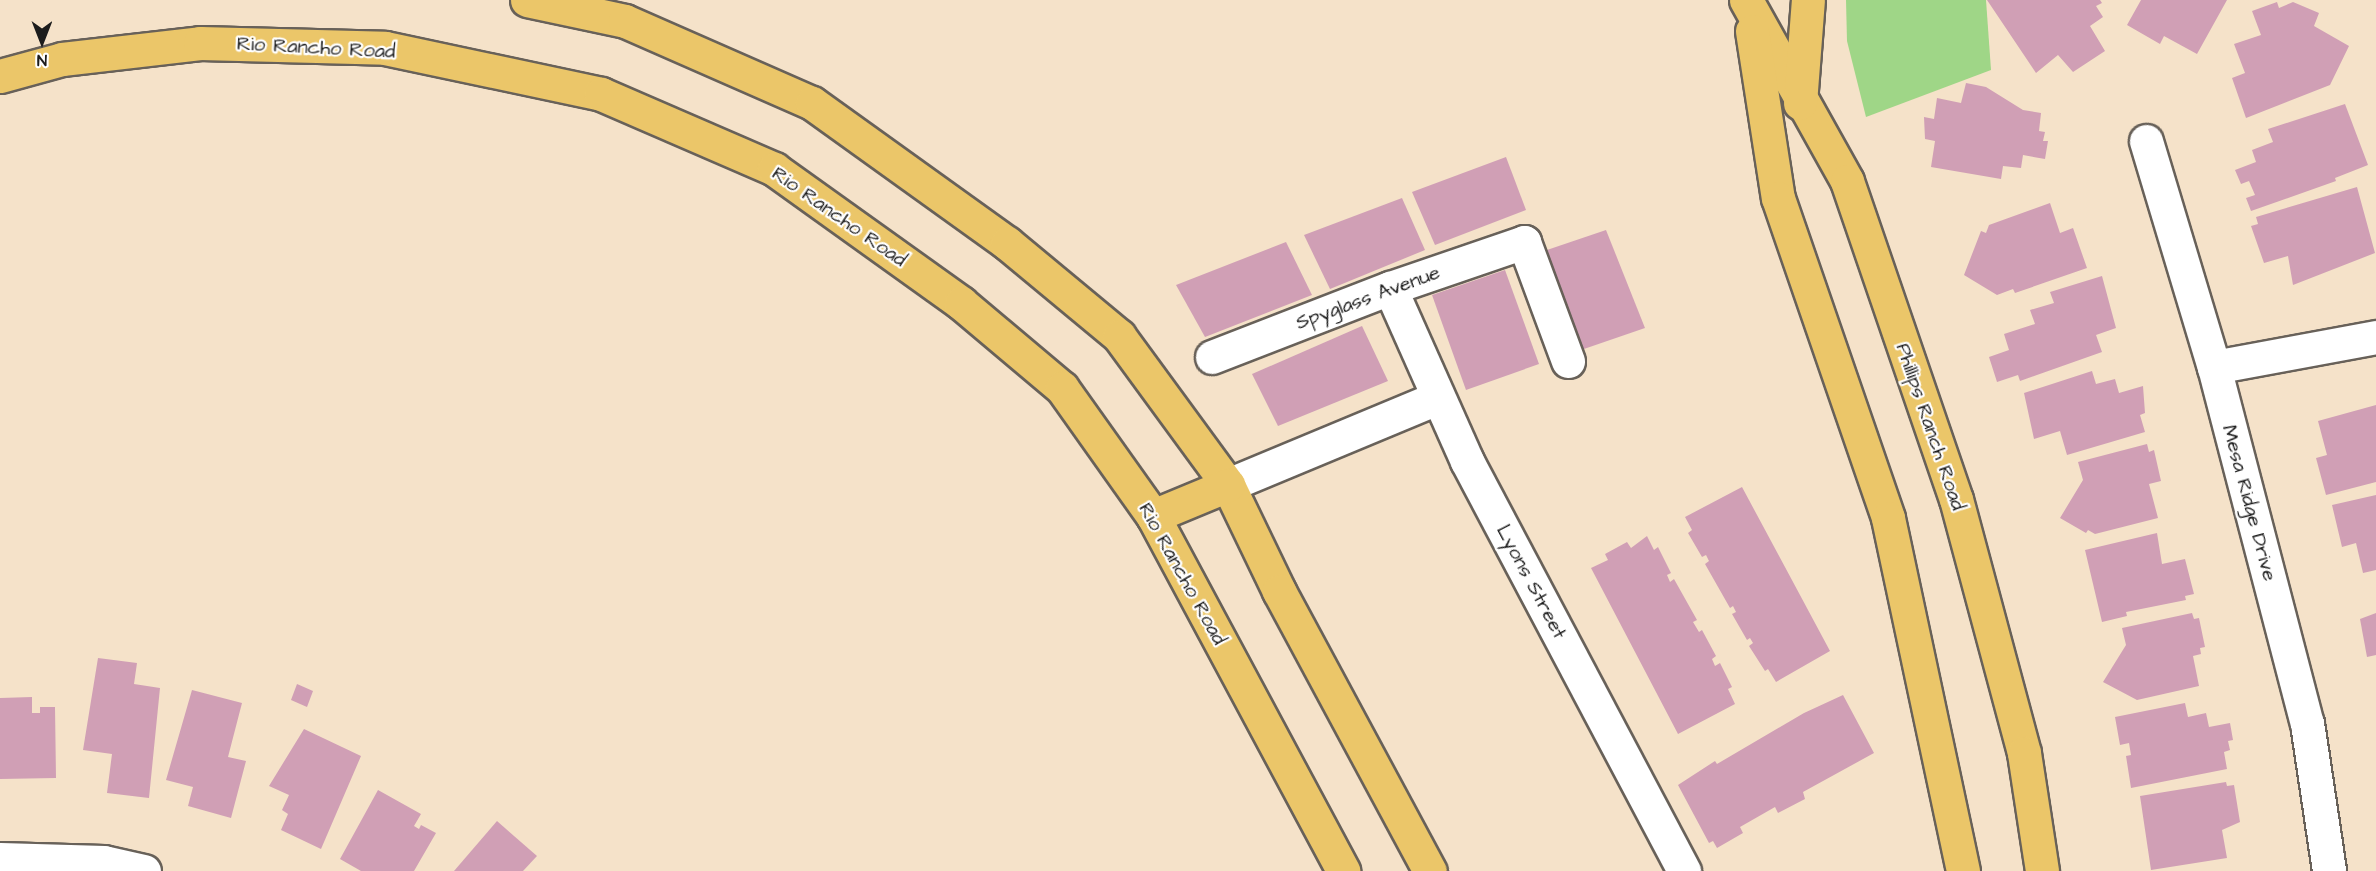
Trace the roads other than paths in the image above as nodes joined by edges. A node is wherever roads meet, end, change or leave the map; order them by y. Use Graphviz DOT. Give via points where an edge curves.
graph roads {
  1 [pos="527,0"];
  2 [pos="1808,0"];
  3 [pos="1747,4"];
  4 [pos="0,76"];
  5 [pos="1800,103"];
  6 [pos="2146,141"];
  7 [pos="1390,288"];
  8 [pos="2376,337"];
  9 [pos="1212,357"];
  10 [pos="1568,362"];
  11 [pos="2214,368"];
  12 [pos="1437,398"];
  13 [pos="1228,485"];
  14 [pos="1153,516"];
  15 [pos="0,859"];
  16 [pos="144,871"];
  17 [pos="1344,871"];
  18 [pos="1430,871"];
  19 [pos="1684,871"];
  20 [pos="1963,871"];
  21 [pos="2042,871"];
  22 [pos="2329,871"];
  1 -- 13 [label="main road" via="625,21 812,103 1008,243 1119,336"];
  2 -- 5 [label="main road"];
  3 -- 5 [label="main road, Phillips Ranch Road"];
  3 -- 20 [label="main road, Phillips Ranch Road" via="1778,198 1888,518"];
  4 -- 14 [label="main road, Rio Rancho Road" via="62,59 200,43 386,48 601,94 774,169 961,303 1062,388"];
  5 -- 21 [label="main road, Phillips Ranch Road" via="1847,181 1956,499 2024,753"];
  6 -- 11 [label="street, Mesa Ridge Drive"];
  7 -- 9 [label="street, Spyglass Avenue"];
  7 -- 10 [label="street, Spyglass Avenue" via="1524,242"];
  7 -- 12 [label="street, Lyons Street"];
  8 -- 11 [label="street"];
  11 -- 22 [label="street, Mesa Ridge Drive" via="2307,723"];
  12 -- 13 [label="street"];
  12 -- 19 [label="street, Lyons Street"];
  13 -- 14 [label="main road"];
  13 -- 18 [label="main road" via="1279,591"];
  14 -- 17 [label="main road, Rio Rancho Road"];
  15 -- 16 [label="street" via="104,862"];
}
